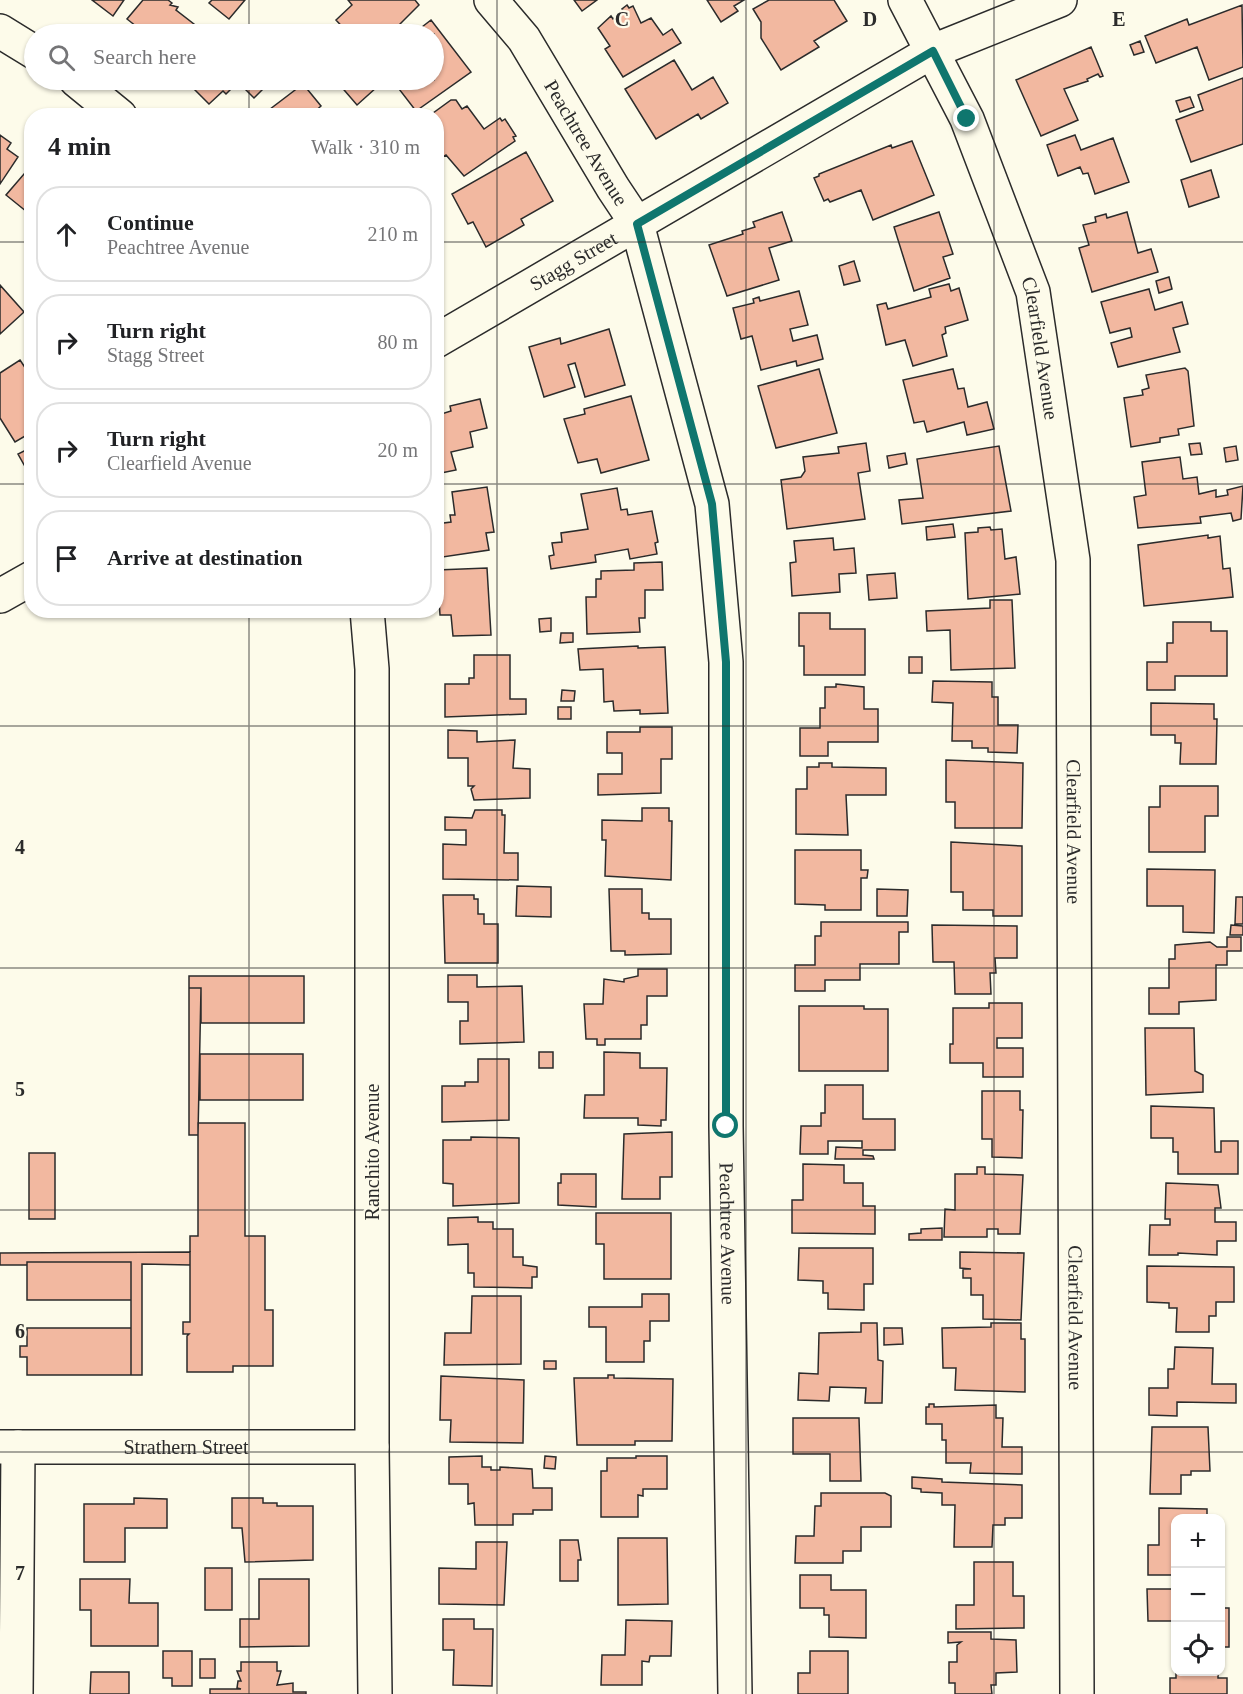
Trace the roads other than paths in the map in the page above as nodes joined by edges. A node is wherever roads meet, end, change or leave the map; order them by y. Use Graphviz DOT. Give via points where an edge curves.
graph roads {
  1 [pos="491,0"];
  2 [pos="905,0"];
  3 [pos="1060,0"];
  4 [pos="0,31"];
  5 [pos="24,46"];
  6 [pos="933,51"];
  7 [pos="88,90"];
  8 [pos="110,108"];
  9 [pos="637,224"];
  10 [pos="444,336"];
  11 [pos="368,618"];
  12 [pos="9,1447"];
  13 [pos="372,1447"];
  14 [pos="16,1694"];
  15 [pos="375,1694"];
  16 [pos="735,1694"];
  17 [pos="1077,1694"];
  1 -- 9 [label="street, Peachtree Avenue" via="524,39"];
  2 -- 6 [label="street, Clearfield Avenue"];
  3 -- 6 [label="street, Stagg Street"];
  4 -- 5 [label="street"];
  6 -- 9 [label="street, Stagg Street"];
  6 -- 17 [label="street, Clearfield Avenue" via="967,119 1033,292 1073,560"];
  7 -- 8 [label="street"];
  9 -- 10 [label="street, Stagg Street"];
  9 -- 16 [label="street, Peachtree Avenue" via="712,504 726,662 726,1126"];
  11 -- 13 [label="street, Ranchito Avenue" via="372,669"];
  12 -- 13 [label="street, Strathern Street"];
  12 -- 14 [label="street"];
  13 -- 15 [label="street, Ranchito Avenue"];
}
